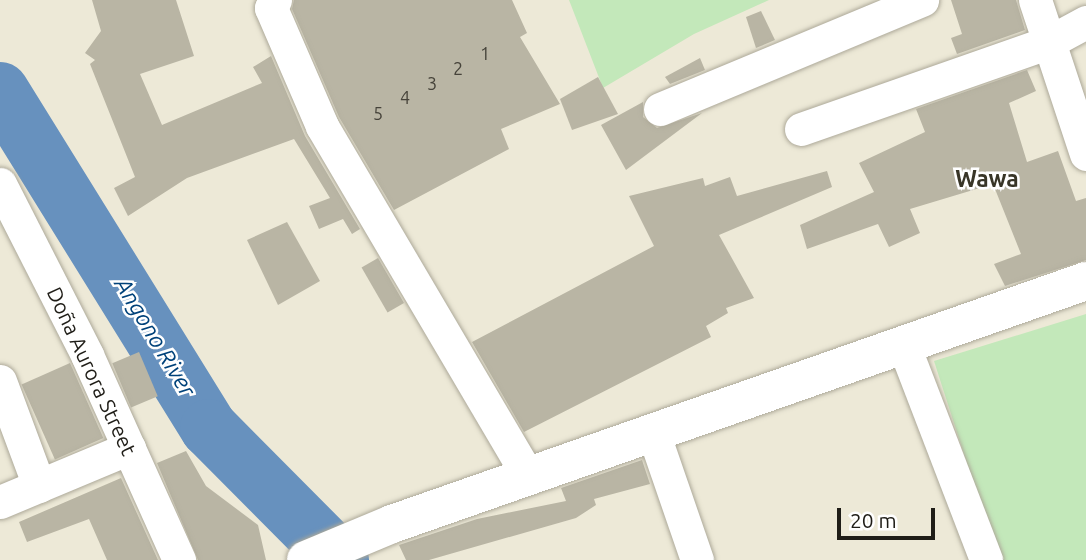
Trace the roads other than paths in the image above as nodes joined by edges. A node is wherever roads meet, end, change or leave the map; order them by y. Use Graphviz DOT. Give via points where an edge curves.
graph roads {
  1 [pos="275,0"];
  2 [pos="922,0"];
  3 [pos="1035,0"];
  4 [pos="1086,22"];
  5 [pos="1049,42"];
  6 [pos="660,109"];
  7 [pos="801,129"];
  8 [pos="1086,155"];
  9 [pos="0,184"];
  10 [pos="1086,281"];
  11 [pos="904,346"];
  12 [pos="0,381"];
  13 [pos="654,435"];
  14 [pos="129,449"];
  15 [pos="528,476"];
  16 [pos="40,486"];
  17 [pos="0,502"];
  18 [pos="179,560"];
  19 [pos="306,560"];
  20 [pos="697,560"];
  21 [pos="986,560"];
  1 -- 15 [label="street" via="271,8 322,125"];
  2 -- 6 [label="street"];
  3 -- 5 [label="street"];
  4 -- 5 [label="street"];
  5 -- 7 [label="street"];
  5 -- 8 [label="street"];
  9 -- 14 [label="street, Doña Aurora Street"];
  10 -- 11 [label="street"];
  11 -- 13 [label="street"];
  11 -- 21 [label="street"];
  12 -- 16 [label="street"];
  13 -- 15 [label="street"];
  13 -- 20 [label="street"];
  14 -- 16 [label="street"];
  14 -- 18 [label="street, Doña Aurora Street"];
  15 -- 19 [label="street"];
  16 -- 17 [label="street"];
}
